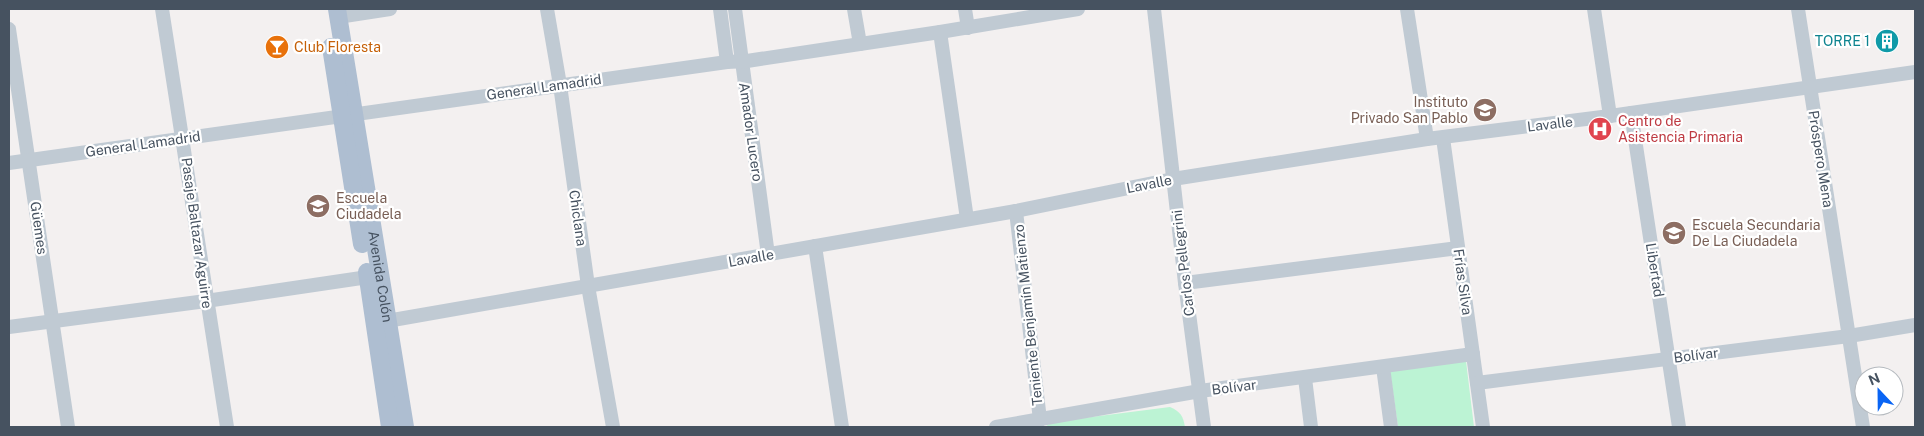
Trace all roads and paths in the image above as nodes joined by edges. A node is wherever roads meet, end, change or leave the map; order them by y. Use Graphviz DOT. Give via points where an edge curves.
graph roads {
  1 [pos="162,9"];
  2 [pos="390,9"];
  3 [pos="547,9"];
  4 [pos="720,9"];
  5 [pos="735,9"];
  6 [pos="854,9"];
  7 [pos="965,9"];
  8 [pos="1078,9"];
  9 [pos="1154,9"];
  10 [pos="1406,9"];
  11 [pos="1594,9"];
  12 [pos="1798,9"];
  13 [pos="333,11"];
  14 [pos="968,28"];
  15 [pos="9,29"];
  16 [pos="940,32"];
  17 [pos="860,44"];
  18 [pos="742,61"];
  19 [pos="727,62"];
  20 [pos="1915,72"];
  21 [pos="560,85"];
  22 [pos="1810,88"];
  23 [pos="1631,113"];
  24 [pos="348,116"];
  25 [pos="1610,116"];
  26 [pos="184,138"];
  27 [pos="1442,138"];
  28 [pos="1427,139"];
  29 [pos="29,160"];
  30 [pos="9,163"];
  31 [pos="1173,179"];
  32 [pos="1016,211"];
  33 [pos="967,219"];
  34 [pos="815,246"];
  35 [pos="1458,248"];
  36 [pos="768,255"];
  37 [pos="368,277"];
  38 [pos="1185,284"];
  39 [pos="588,286"];
  40 [pos="206,301"];
  41 [pos="52,321"];
  42 [pos="387,321"];
  43 [pos="1915,325"];
  44 [pos="9,327"];
  45 [pos="1848,336"];
  46 [pos="1473,354"];
  47 [pos="1668,358"];
  48 [pos="1383,367"];
  49 [pos="1305,378"];
  50 [pos="1477,383"];
  51 [pos="1200,392"];
  52 [pos="1040,420"];
  53 [pos="68,427"];
  54 [pos="227,427"];
  55 [pos="390,427"];
  56 [pos="405,427"];
  57 [pos="613,427"];
  58 [pos="842,427"];
  59 [pos="996,427"];
  60 [pos="1204,427"];
  61 [pos="1311,427"];
  62 [pos="1391,427"];
  63 [pos="1483,427"];
  64 [pos="1679,427"];
  65 [pos="1862,427"];
  1 -- 26 [label="street, Pasaje Baltazar Aguirre"];
  2 -- 13 [label="street"];
  3 -- 21 [label="street, Chiclana"];
  4 -- 19 [label="street"];
  5 -- 18 [label="street, Amador Lucero"];
  6 -- 17 [label="street"];
  7 -- 14 [label="street"];
  8 -- 14 [label="street, General Lamadrid"];
  9 -- 31 [label="street, Carlos Pellegrini"];
  10 -- 28 [label="street"];
  11 -- 25 [label="street"];
  12 -- 22 [label="street, Próspero Mena"];
  13 -- 24 [label="main road, Avenida Colón"];
  14 -- 16 [label="street, General Lamadrid"];
  15 -- 29 [label="street, Güemes"];
  16 -- 17 [label="street, General Lamadrid"];
  16 -- 33 [label="street"];
  17 -- 18 [label="street, General Lamadrid"];
  18 -- 19 [label="street, General Lamadrid"];
  18 -- 36 [label="street, Amador Lucero"];
  19 -- 21 [label="street, General Lamadrid"];
  20 -- 22 [label="street, Lavalle"];
  21 -- 24 [label="street, General Lamadrid"];
  21 -- 39 [label="street, Chiclana"];
  22 -- 23 [label="street, Lavalle"];
  22 -- 45 [label="street, Próspero Mena"];
  23 -- 25 [label="street, Lavalle"];
  23 -- 47 [label="street, Libertad"];
  24 -- 26 [label="street, General Lamadrid"];
  24 -- 37 [label="main road, Avenida Colón"];
  24 -- 42 [label="main road, Avenida Colón"];
  25 -- 27 [label="street, Lavalle"];
  26 -- 29 [label="street, General Lamadrid"];
  26 -- 40 [label="street, Pasaje Baltazar Aguirre"];
  27 -- 28 [label="street, Lavalle"];
  27 -- 35 [label="street, Frías Silva"];
  28 -- 31 [label="street, Lavalle"];
  29 -- 30 [label="street, General Lamadrid"];
  29 -- 41 [label="street, Güemes"];
  31 -- 32 [label="street, Lavalle"];
  31 -- 38 [label="street, Carlos Pellegrini"];
  32 -- 33 [label="street, Lavalle"];
  32 -- 52 [label="street, Teniente Benjamín Matienzo"];
  33 -- 34 [label="street, Lavalle"];
  34 -- 36 [label="street, Lavalle"];
  34 -- 58 [label="street"];
  35 -- 38 [label="street"];
  35 -- 46 [label="street, Frías Silva"];
  36 -- 39 [label="street, Lavalle"];
  37 -- 40 [label="street"];
  37 -- 55 [label="main road, Avenida Colón"];
  38 -- 51 [label="street, Carlos Pellegrini"];
  39 -- 42 [label="street, Lavalle"];
  39 -- 57 [label="street, Chiclana"];
  40 -- 41 [label="street"];
  40 -- 54 [label="street, Pasaje Baltazar Aguirre"];
  41 -- 44 [label="street"];
  41 -- 53 [label="street, Güemes"];
  42 -- 56 [label="main road, Avenida Colón"];
  43 -- 45 [label="street, Bolívar"];
  45 -- 47 [label="street, Bolívar"];
  45 -- 65 [label="street, Próspero Mena"];
  46 -- 48 [label="street, Bolívar"];
  46 -- 50 [label="street, Frías Silva"];
  47 -- 50 [label="street, Bolívar"];
  47 -- 64 [label="street, Libertad"];
  48 -- 49 [label="street, Bolívar"];
  48 -- 62 [label="street"];
  49 -- 51 [label="street, Bolívar"];
  49 -- 61 [label="street"];
  50 -- 63 [label="street, Frías Silva"];
  51 -- 52 [label="street, Bolívar"];
  51 -- 60 [label="street, Carlos Pellegrini"];
  52 -- 59 [label="street, Bolívar"];
}
